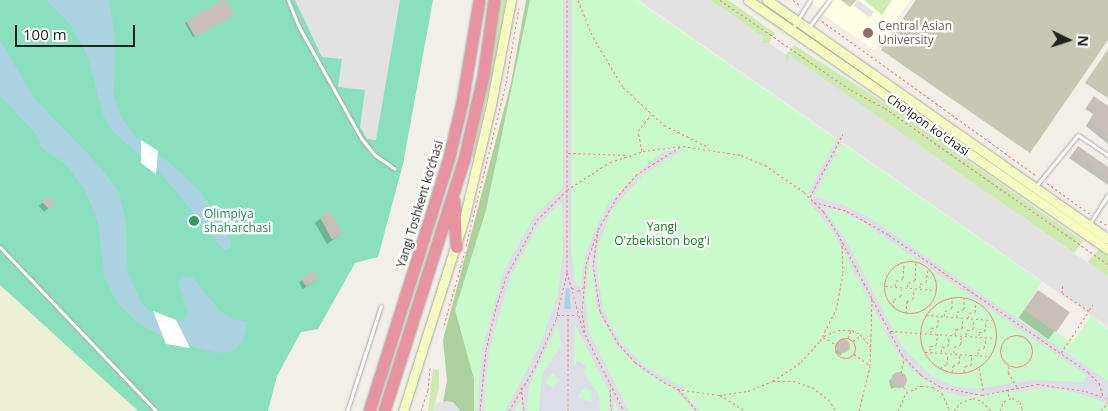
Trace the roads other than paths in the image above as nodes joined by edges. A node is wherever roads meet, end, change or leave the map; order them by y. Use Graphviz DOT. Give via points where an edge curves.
graph roads {
  1 [pos="288,0"];
  2 [pos="479,0"];
  3 [pos="494,0"];
  4 [pos="511,0"];
  5 [pos="748,0"];
  6 [pos="766,0"];
  7 [pos="810,0"];
  8 [pos="828,0"];
  9 [pos="796,20"];
  10 [pos="808,29"];
  11 [pos="791,31"];
  12 [pos="1108,155"];
  13 [pos="395,168"];
  14 [pos="1035,187"];
  15 [pos="454,192"];
  16 [pos="1108,195"];
  17 [pos="1089,225"];
  18 [pos="1108,239"];
  19 [pos="0,247"];
  20 [pos="456,247"];
  21 [pos="1108,250"];
  22 [pos="381,306"];
  23 [pos="156,411"];
  24 [pos="347,411"];
  25 [pos="368,411"];
  26 [pos="384,411"];
  27 [pos="403,411"];
  1 -- 13 [label="lane" via="303,35 361,138 375,155"];
  2 -- 25 [label="highway, Yangi Toshkent ko‘chasi" via="462,102 447,165"];
  3 -- 15 [label="highway" via="477,104"];
  4 -- 20 [label="main road" via="483,142"];
  5 -- 11 [label="main road, Cho'lpon ko'chasi"];
  6 -- 9 [label="main road, Cho'lpon ko'chasi"];
  7 -- 9 [label="lane"];
  8 -- 10 [label="lane"];
  9 -- 10 [label="main road, Cho'lpon ko'chasi"];
  9 -- 11 [label="lane"];
  10 -- 11 [label="lane"];
  10 -- 14 [label="main road, Cho'lpon ko'chasi"];
  11 -- 21 [label="main road, Cho'lpon ko'chasi"];
  12 -- 14 [label="lane" via="1078,135"];
  14 -- 17 [label="main road, Cho'lpon ko'chasi"];
  15 -- 20 [label="highway"];
  15 -- 26 [label="highway"];
  16 -- 17 [label="lane"];
  17 -- 18 [label="main road, Cho'lpon ko'chasi"];
  19 -- 23 [label="lane"];
  20 -- 27 [label="main road"];
  22 -- 24 [label="lane"];
}
